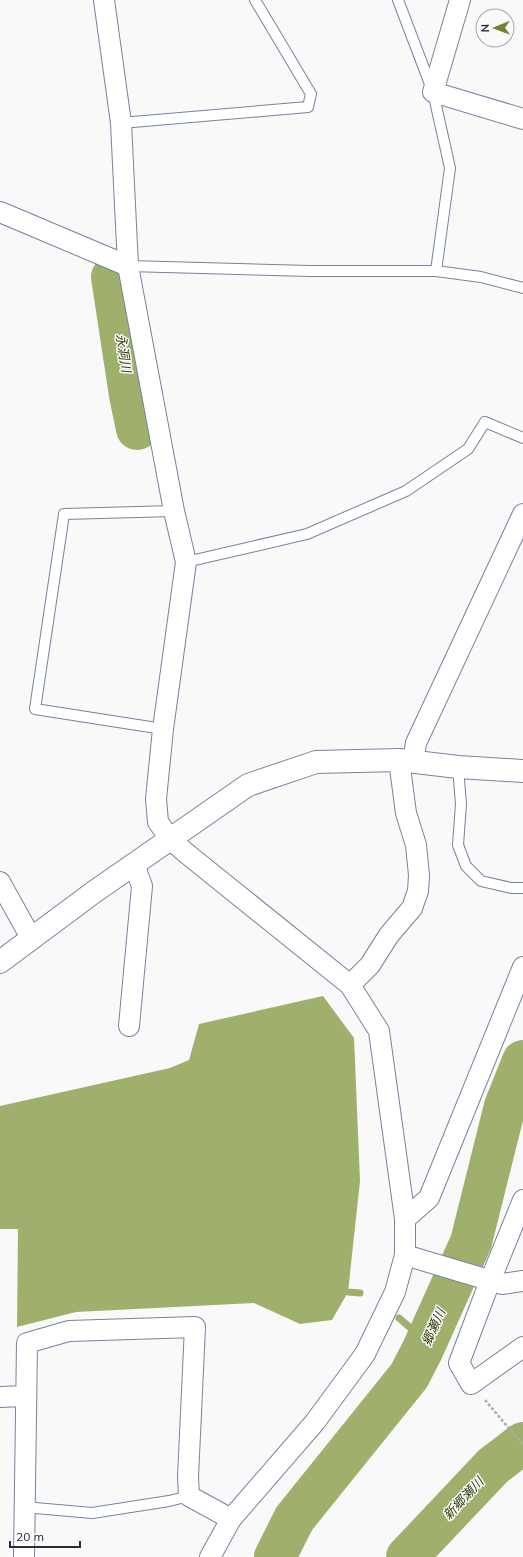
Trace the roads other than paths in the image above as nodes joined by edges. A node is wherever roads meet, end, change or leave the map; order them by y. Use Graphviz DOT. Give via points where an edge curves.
graph roads {
  1 [pos="104,0"];
  2 [pos="256,0"];
  3 [pos="398,0"];
  4 [pos="460,0"];
  5 [pos="433,92"];
  6 [pos="523,119"];
  7 [pos="122,123"];
  8 [pos="0,212"];
  9 [pos="128,266"];
  10 [pos="436,271"];
  11 [pos="523,288"];
  12 [pos="523,438"];
  13 [pos="174,511"];
  14 [pos="523,514"];
  15 [pos="186,562"];
  16 [pos="162,729"];
  17 [pos="406,761"];
  18 [pos="458,766"];
  19 [pos="523,771"];
  20 [pos="170,839"];
  21 [pos="134,864"];
  22 [pos="0,882"];
  23 [pos="523,888"];
  24 [pos="31,938"];
  25 [pos="0,962"];
  26 [pos="523,966"];
  27 [pos="350,985"];
  28 [pos="129,1026"];
  29 [pos="523,1200"];
  30 [pos="405,1219"];
  31 [pos="411,1257"];
  32 [pos="490,1281"];
  33 [pos="523,1281"];
  34 [pos="523,1348"];
  35 [pos="26,1396"];
  36 [pos="0,1397"];
  37 [pos="189,1496"];
  38 [pos="24,1507"];
  39 [pos="231,1519"];
  40 [pos="24,1557"];
  41 [pos="210,1557"];
  1 -- 7 [label="street"];
  2 -- 7 [label="lane" via="311,94 308,107"];
  3 -- 5 [label="lane"];
  4 -- 5 [label="street"];
  5 -- 6 [label="street"];
  5 -- 10 [label="lane" via="450,168"];
  7 -- 9 [label="street"];
  8 -- 9 [label="street"];
  9 -- 10 [label="lane" via="310,271"];
  9 -- 13 [label="street"];
  10 -- 11 [label="lane" via="481,277"];
  12 -- 15 [label="lane" via="485,422 468,450 406,491 307,534"];
  13 -- 15 [label="street"];
  13 -- 16 [label="lane" via="64,514 35,709"];
  14 -- 17 [label="street"];
  15 -- 16 [label="street"];
  16 -- 20 [label="street" via="156,799 158,822"];
  17 -- 18 [label="street"];
  17 -- 20 [label="street" via="316,762 248,785"];
  17 -- 27 [label="street" via="406,813 416,845 418,891 412,908 389,935 370,965"];
  18 -- 19 [label="street"];
  18 -- 23 [label="lane" via="461,804 458,845 466,866 481,881"];
  20 -- 21 [label="street"];
  20 -- 27 [label="street"];
  21 -- 24 [label="street"];
  21 -- 28 [label="street" via="142,886"];
  22 -- 24 [label="street"];
  24 -- 25 [label="street"];
  26 -- 30 [label="street" via="429,1198"];
  27 -- 30 [label="street" via="379,1031"];
  29 -- 32 [label="street"];
  30 -- 31 [label="street"];
  31 -- 32 [label="street"];
  31 -- 39 [label="street" via="365,1354 314,1422"];
  32 -- 33 [label="street" via="502,1284"];
  32 -- 34 [label="street" via="459,1363 471,1384"];
  35 -- 36 [label="street"];
  35 -- 37 [label="street" via="27,1343 69,1331 195,1327"];
  35 -- 38 [label="street"];
  37 -- 38 [label="lane" via="92,1513"];
  37 -- 39 [label="street"];
  38 -- 40 [label="street"];
  39 -- 41 [label="street"];
}
